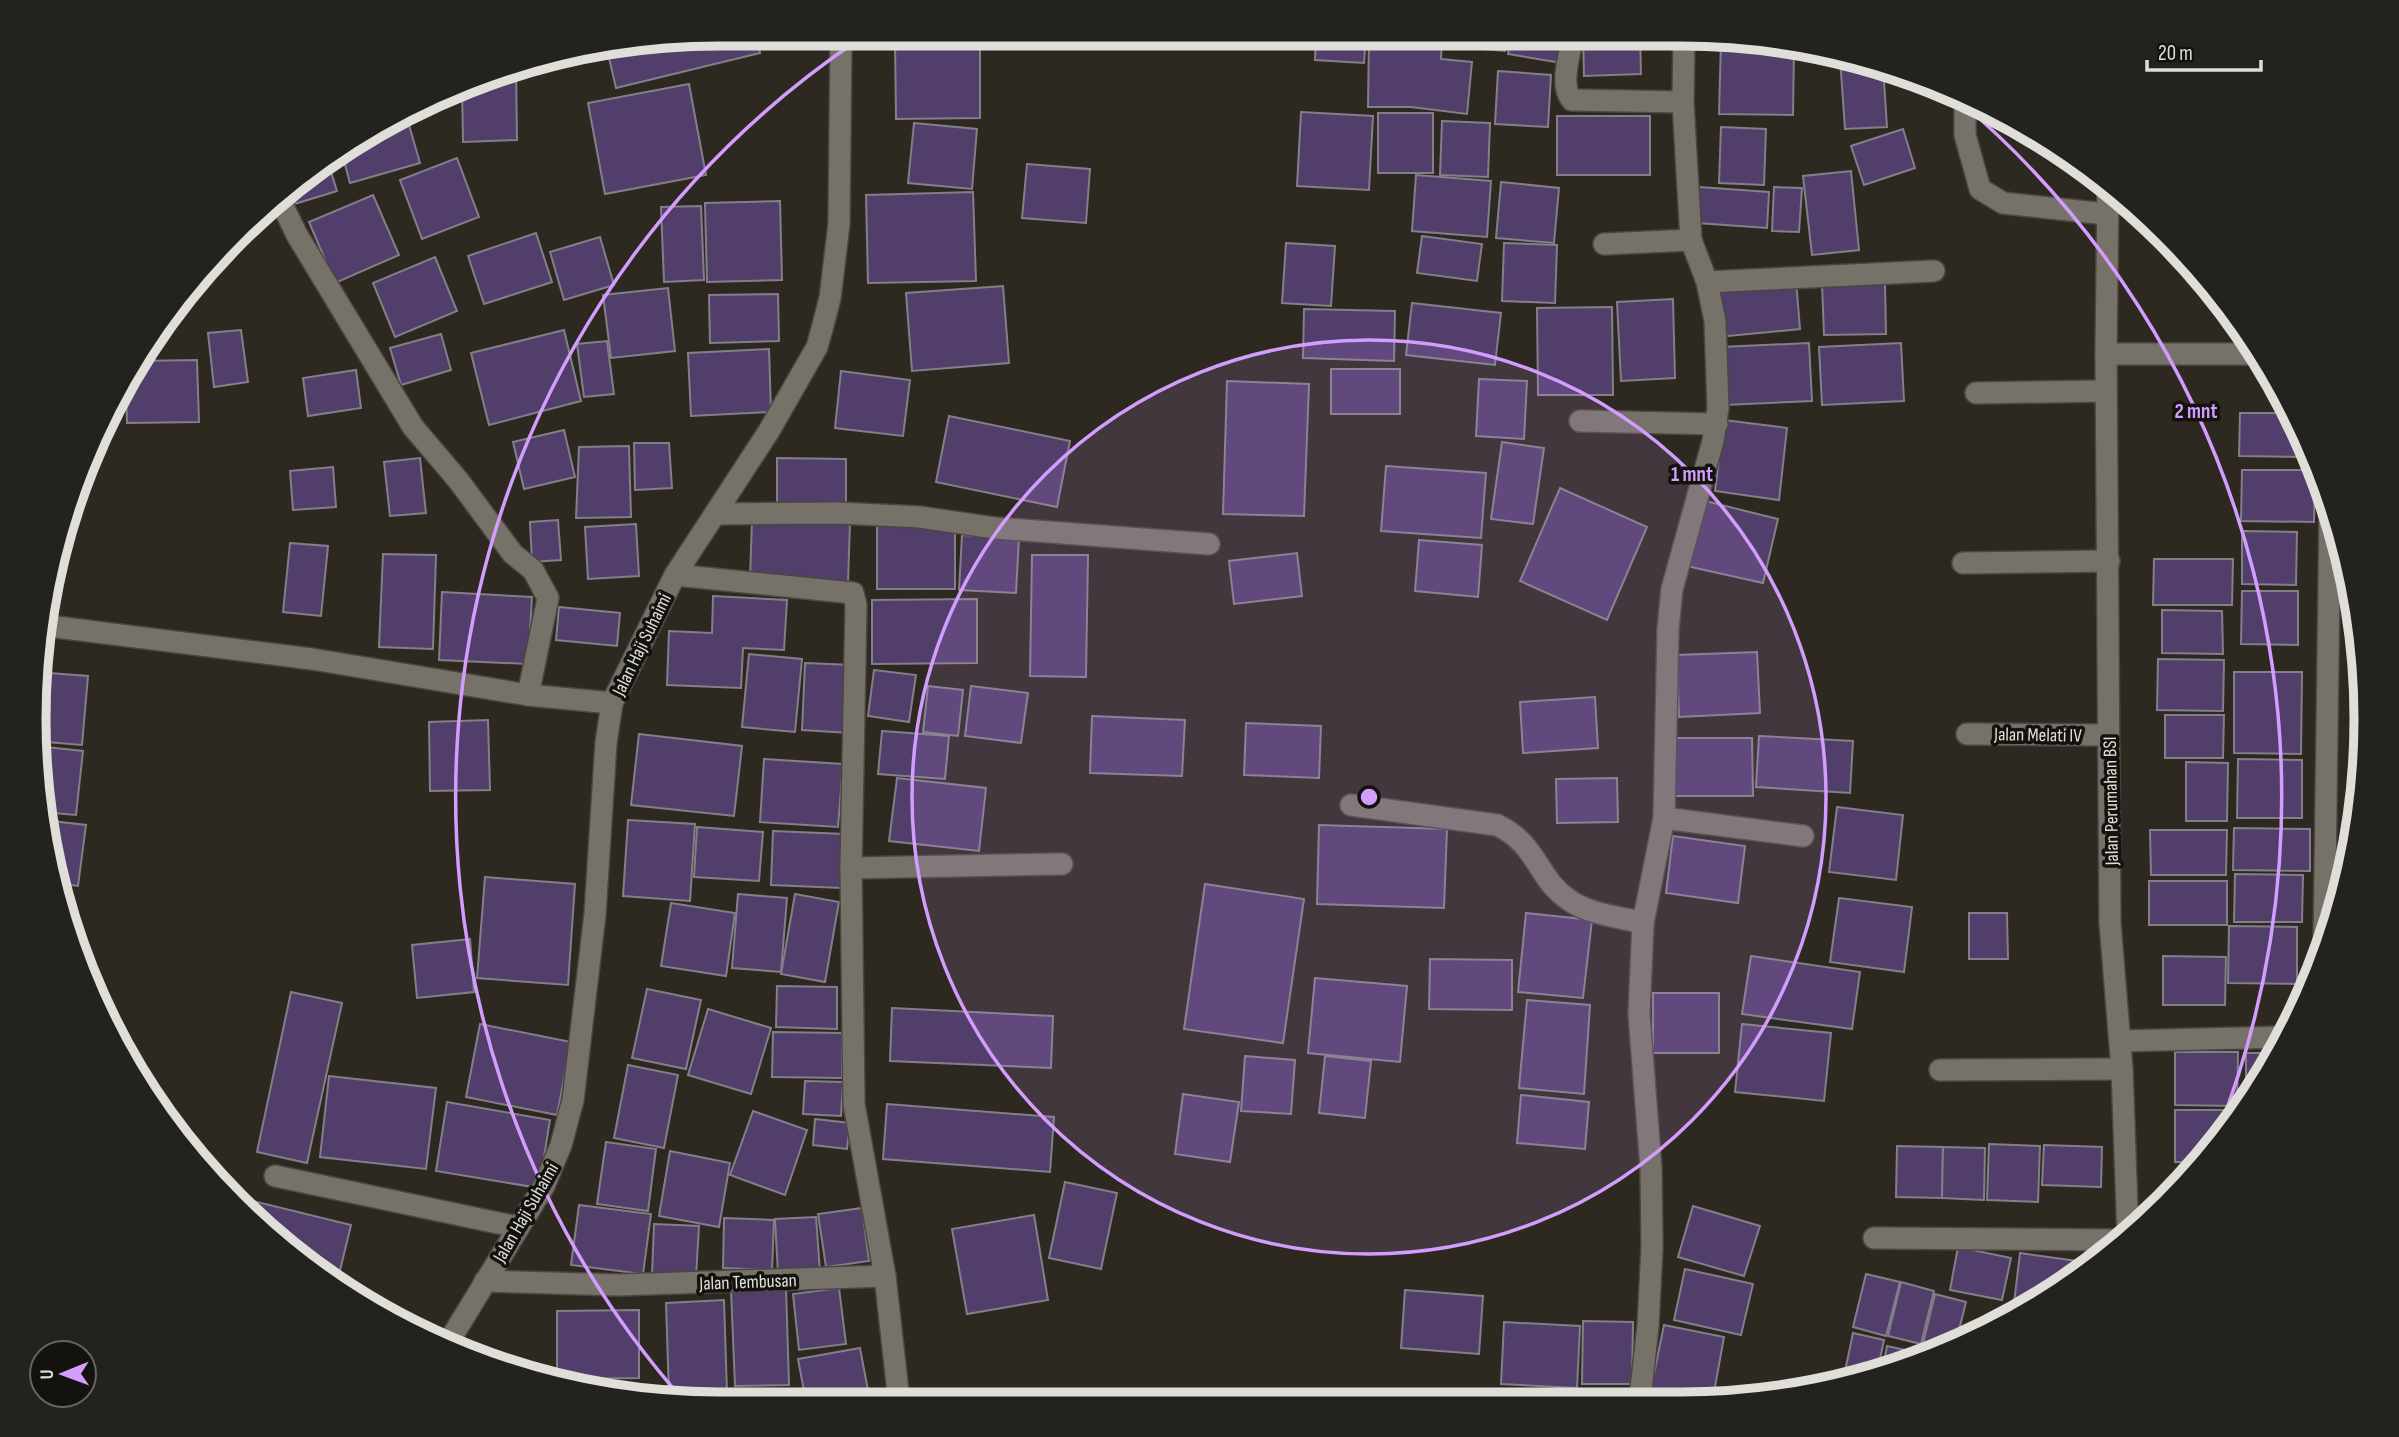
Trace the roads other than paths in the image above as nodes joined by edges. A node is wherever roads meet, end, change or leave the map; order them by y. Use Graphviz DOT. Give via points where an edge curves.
graph roads {
  1 [pos="841,46"];
  2 [pos="1571,46"];
  3 [pos="1684,46"];
  4 [pos="1683,102"];
  5 [pos="1965,109"];
  6 [pos="2107,199"];
  7 [pos="283,206"];
  8 [pos="2106,214"];
  9 [pos="1691,240"];
  10 [pos="1604,244"];
  11 [pos="1934,271"];
  12 [pos="1707,282"];
  13 [pos="2106,354"];
  14 [pos="2246,354"];
  15 [pos="2104,391"];
  16 [pos="1976,393"];
  17 [pos="1580,421"];
  18 [pos="1717,424"];
  19 [pos="715,514"];
  20 [pos="2331,542"];
  21 [pos="1209,544"];
  22 [pos="2109,561"];
  23 [pos="1963,563"];
  24 [pos="675,575"];
  25 [pos="52,626"];
  26 [pos="528,695"];
  27 [pos="612,703"];
  28 [pos="1967,734"];
  29 [pos="2108,735"];
  30 [pos="1351,805"];
  31 [pos="1664,818"];
  32 [pos="1803,836"];
  33 [pos="1062,864"];
  34 [pos="851,868"];
  35 [pos="2325,914"];
  36 [pos="1643,923"];
  37 [pos="2273,1037"];
  38 [pos="2120,1041"];
  39 [pos="2122,1069"];
  40 [pos="1940,1070"];
  41 [pos="275,1176"];
  42 [pos="2127,1221"];
  43 [pos="517,1227"];
  44 [pos="1874,1238"];
  45 [pos="2105,1240"];
  46 [pos="885,1276"];
  47 [pos="485,1281"];
  48 [pos="452,1336"];
  49 [pos="898,1392"];
  50 [pos="1641,1392"];
  1 -- 19 [label="street, Jalan Haji Suhaimi" via="839,224 822,330 776,419"];
  2 -- 4 [label="street" via="1566,85 1572,100"];
  3 -- 4 [label="street"];
  4 -- 9 [label="street"];
  5 -- 8 [label="street" via="1965,135 1980,189 2003,203"];
  6 -- 8 [label="street, Jalan Perumahan BSI"];
  7 -- 26 [label="street" via="413,427 513,554 544,586 548,598"];
  8 -- 13 [label="street, Jalan Perumahan BSI"];
  9 -- 10 [label="street"];
  9 -- 12 [label="street"];
  11 -- 12 [label="street"];
  12 -- 18 [label="street" via="1719,361"];
  13 -- 14 [label="street"];
  13 -- 15 [label="street, Jalan Perumahan BSI"];
  15 -- 16 [label="street"];
  15 -- 22 [label="street, Jalan Perumahan BSI"];
  17 -- 18 [label="street"];
  18 -- 31 [label="street" via="1672,589"];
  19 -- 21 [label="street" via="920,517 995,528"];
  19 -- 24 [label="street, Jalan Haji Suhaimi"];
  20 -- 35 [label="street"];
  22 -- 23 [label="street"];
  22 -- 29 [label="street, Jalan Perumahan BSI"];
  24 -- 27 [label="street, Jalan Haji Suhaimi"];
  24 -- 34 [label="street" via="853,593"];
  25 -- 26 [label="street" via="312,659"];
  26 -- 27 [label="street"];
  27 -- 43 [label="street, Jalan Haji Suhaimi" via="595,914 573,1100 554,1164"];
  28 -- 29 [label="street, Jalan Melati IV"];
  29 -- 38 [label="street, Jalan Perumahan BSI" via="2110,923"];
  30 -- 36 [label="street" via="1497,825 1526,845 1556,889 1570,901"];
  31 -- 32 [label="street"];
  31 -- 36 [label="street"];
  33 -- 34 [label="street"];
  34 -- 46 [label="street" via="854,1104"];
  36 -- 50 [label="street" via="1639,1014 1652,1248"];
  37 -- 38 [label="street"];
  38 -- 39 [label="street, Jalan Perumahan BSI"];
  39 -- 40 [label="street"];
  39 -- 42 [label="street, Jalan Perumahan BSI"];
  41 -- 43 [label="street"];
  43 -- 47 [label="street, Jalan Haji Suhaimi"];
  44 -- 45 [label="street"];
  46 -- 47 [label="street, Jalan Tembusan" via="620,1285"];
  46 -- 49 [label="street"];
  47 -- 48 [label="street, Jalan Haji Suhaimi"];
}
